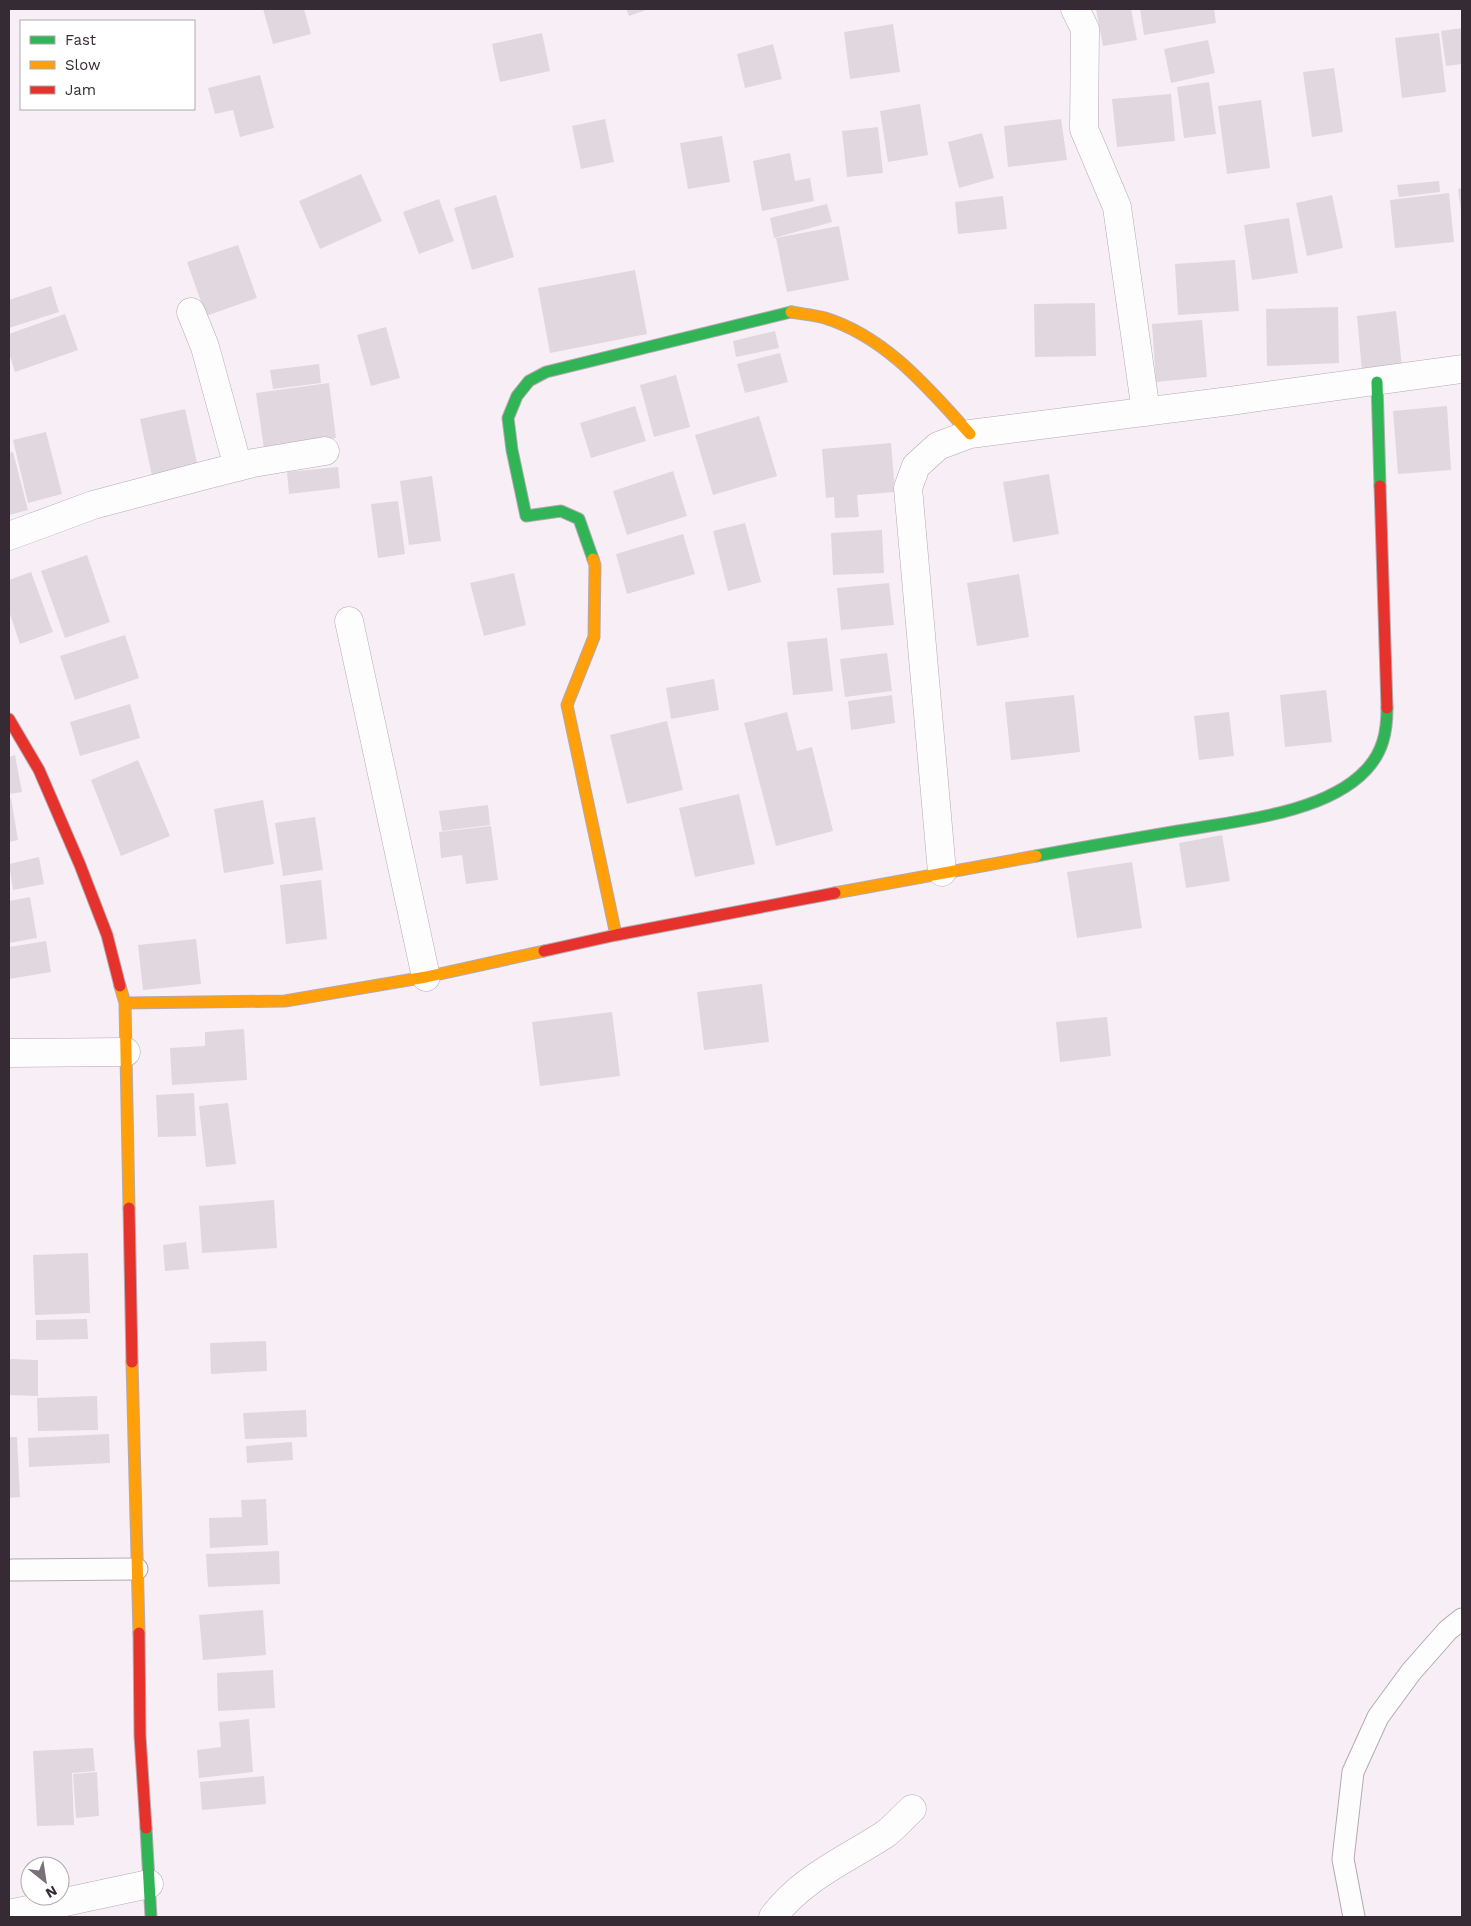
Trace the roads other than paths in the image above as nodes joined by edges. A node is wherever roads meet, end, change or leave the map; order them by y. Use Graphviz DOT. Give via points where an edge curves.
graph roads {
  1 [pos="1075,9"];
  2 [pos="191,312"];
  3 [pos="1462,369"];
  4 [pos="1376,382"];
  5 [pos="1146,412"];
  6 [pos="970,434"];
  7 [pos="325,452"];
  8 [pos="238,467"];
  9 [pos="9,536"];
  10 [pos="349,621"];
  11 [pos="9,719"];
  12 [pos="942,872"];
  13 [pos="616,935"];
  14 [pos="426,977"];
  15 [pos="126,1003"];
  16 [pos="126,1052"];
  17 [pos="9,1053"];
  18 [pos="137,1569"];
  19 [pos="12,1570"];
  20 [pos="1462,1620"];
  21 [pos="912,1809"];
  22 [pos="149,1884"];
  23 [pos="9,1914"];
  24 [pos="151,1917"];
  25 [pos="773,1917"];
  26 [pos="1354,1917"];
  1 -- 5 [label="street" via="1084,29 1084,129 1117,207"];
  2 -- 8 [label="street" via="205,347"];
  3 -- 4 [label="street"];
  4 -- 5 [label="street"];
  4 -- 12 [label="street" via="1387,722 1384,743 1375,761 1347,785 1282,813"];
  5 -- 6 [label="street"];
  6 -- 12 [label="street" via="938,446 916,466 908,488"];
  6 -- 13 [label="street" via="890,351 827,319 789,312 546,372 529,381 517,396 508,418 526,516 561,510 579,519 595,565 594,637 567,705"];
  7 -- 8 [label="street"];
  8 -- 9 [label="street" via="93,505"];
  10 -- 14 [label="street"];
  11 -- 15 [label="street" via="39,770 80,866 107,935"];
  12 -- 13 [label="street"];
  13 -- 14 [label="street"];
  14 -- 15 [label="street" via="284,1001"];
  15 -- 16 [label="street"];
  16 -- 17 [label="street"];
  16 -- 18 [label="street"];
  18 -- 19 [label="lane"];
  18 -- 22 [label="street" via="140,1736"];
  20 -- 26 [label="lane" via="1448,1630 1410,1672 1378,1717 1353,1772 1344,1859"];
  21 -- 25 [label="street" via="886,1833 810,1879"];
  22 -- 23 [label="street"];
  22 -- 24 [label="street"];
}
